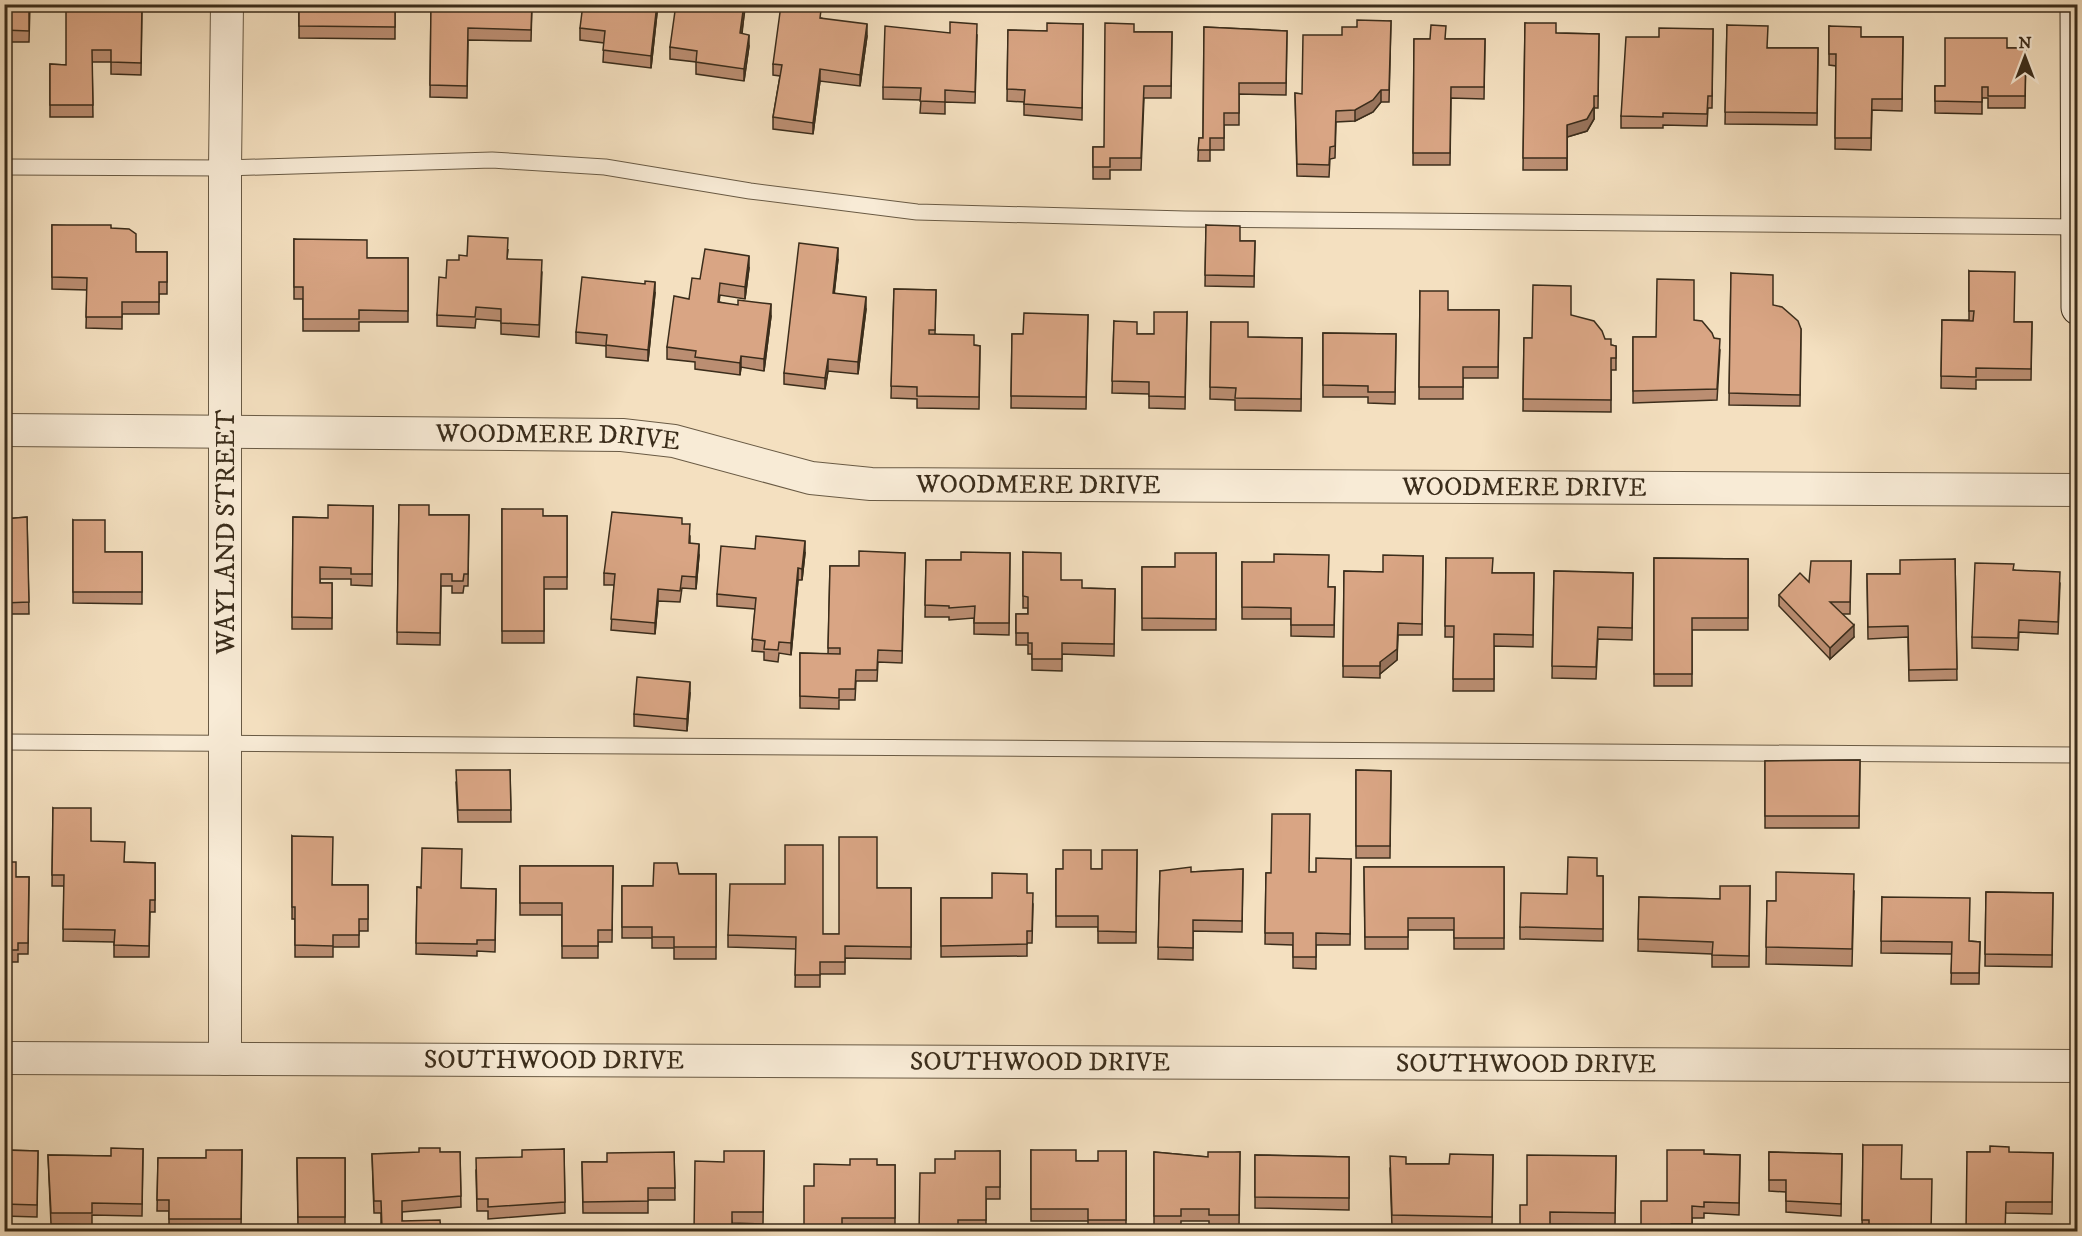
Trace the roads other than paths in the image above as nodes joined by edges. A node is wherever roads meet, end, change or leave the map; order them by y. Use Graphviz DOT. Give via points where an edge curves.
graph roads {
  1 [pos="227,4"];
  2 [pos="2077,4"];
  3 [pos="4,167"];
  4 [pos="225,168"];
  5 [pos="2077,227"];
  6 [pos="2078,308"];
  7 [pos="4,430"];
  8 [pos="225,430"];
  9 [pos="2078,490"];
  10 [pos="4,742"];
  11 [pos="226,742"];
  12 [pos="2078,755"];
  13 [pos="4,1058"];
  14 [pos="225,1059"];
  15 [pos="2078,1066"];
  1 -- 4 [label="street, WAYLAND STREET"];
  2 -- 5 [label="street"];
  3 -- 4 [label="lane"];
  4 -- 5 [label="lane" via="492,160 605,167 750,191 917,212 1185,219"];
  4 -- 8 [label="street, WAYLAND STREET"];
  5 -- 6 [label="street"];
  7 -- 8 [label="street, WOODMERE DRIVE"];
  8 -- 9 [label="street, WOODMERE DRIVE" via="622,435 674,441 811,478 871,484"];
  8 -- 11 [label="street, WAYLAND STREET"];
  10 -- 11 [label="lane"];
  11 -- 12 [label="lane"];
  11 -- 14 [label="street, WAYLAND STREET"];
  13 -- 14 [label="street, SOUTHWOOD DRIVE"];
  14 -- 15 [label="street, SOUTHWOOD DRIVE"];
}
